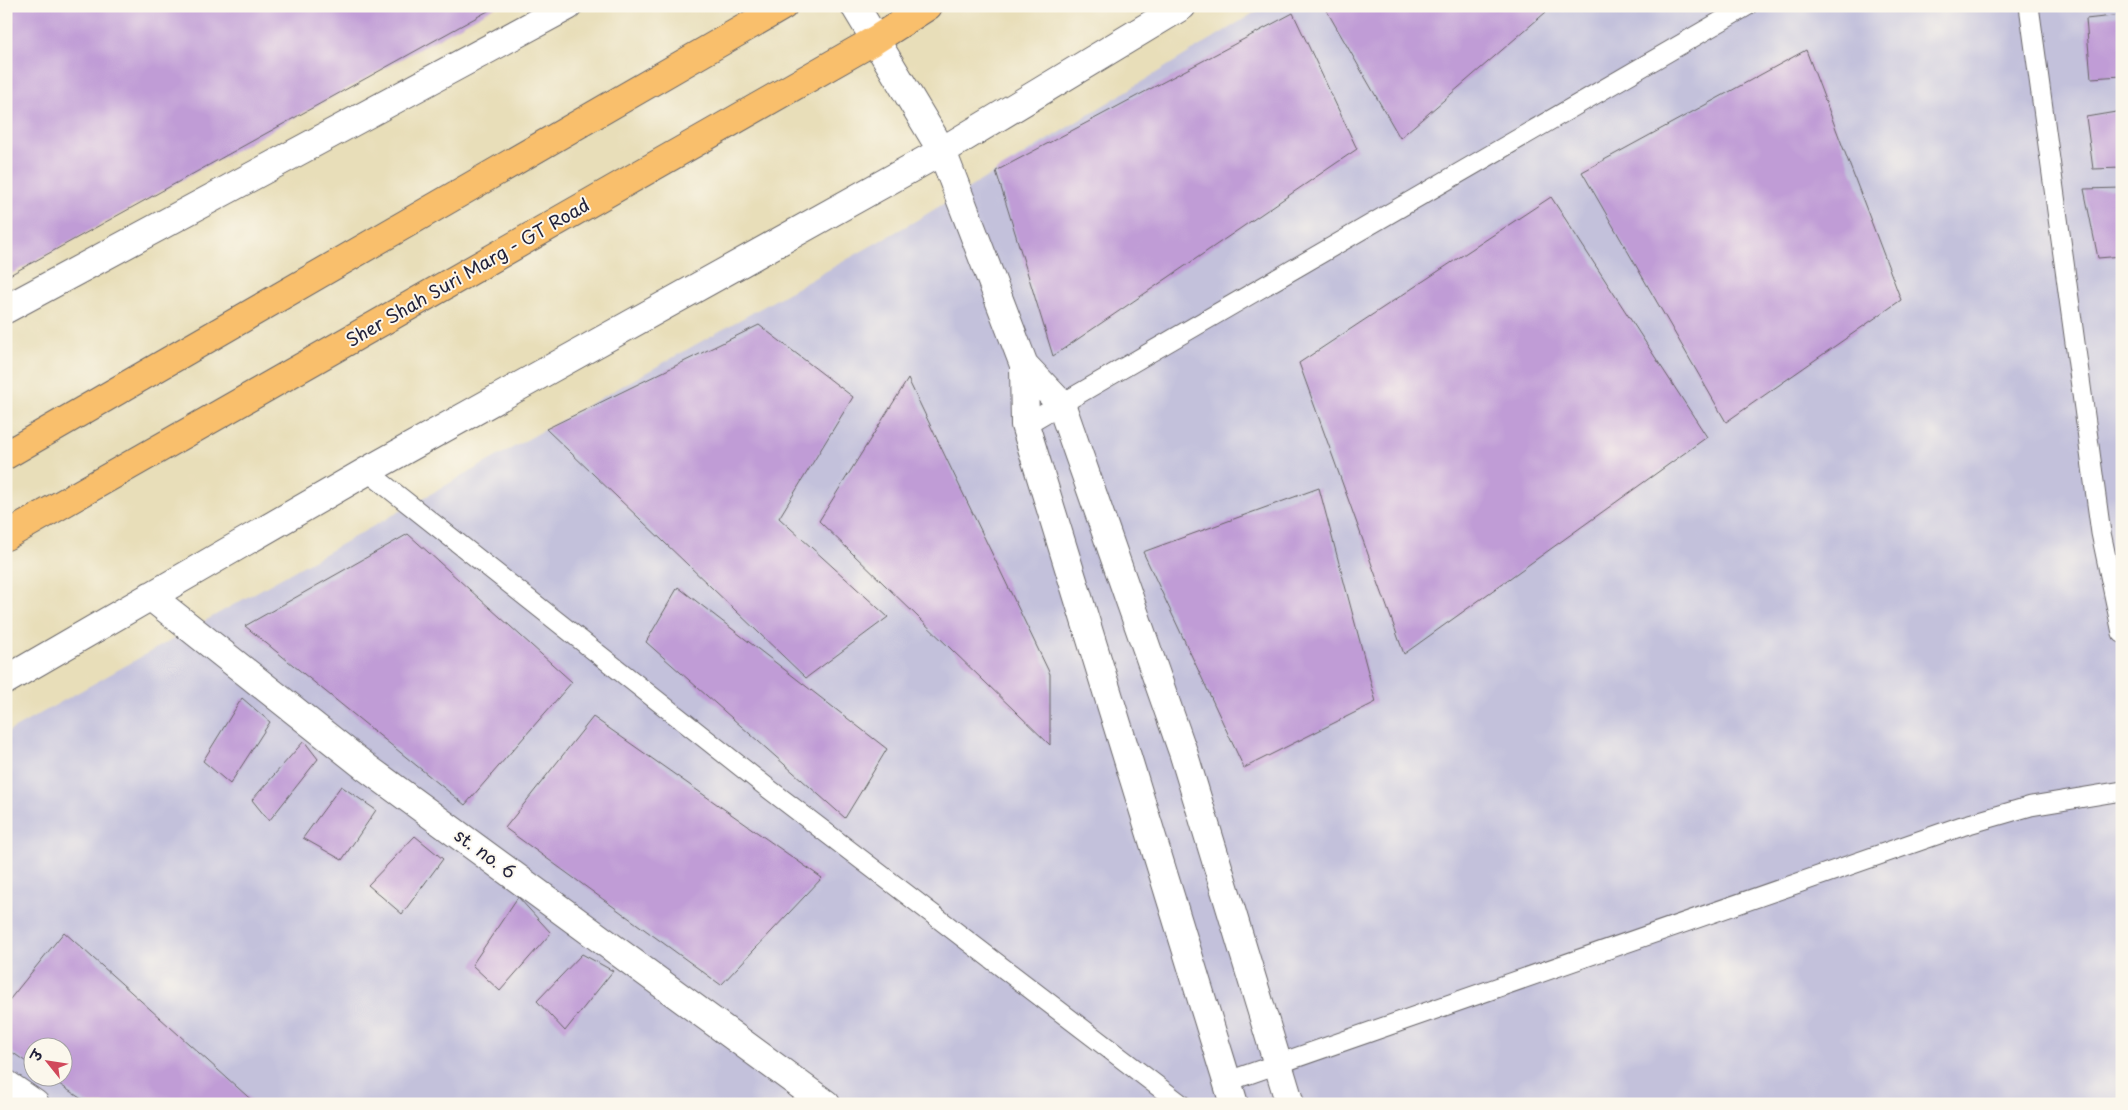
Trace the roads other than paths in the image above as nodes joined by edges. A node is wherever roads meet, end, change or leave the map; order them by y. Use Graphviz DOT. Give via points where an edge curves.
graph roads {
  1 [pos="568,6"];
  2 [pos="783,6"];
  3 [pos="855,6"];
  4 [pos="928,6"];
  5 [pos="1182,6"];
  6 [pos="1747,6"];
  7 [pos="2029,6"];
  8 [pos="875,40"];
  9 [pos="942,151"];
  10 [pos="6,309"];
  11 [pos="1024,365"];
  12 [pos="1061,404"];
  13 [pos="1025,425"];
  14 [pos="6,456"];
  15 [pos="367,471"];
  16 [pos="6,536"];
  17 [pos="150,596"];
  18 [pos="2122,633"];
  19 [pos="6,680"];
  20 [pos="2122,791"];
  21 [pos="1276,1064"];
  22 [pos="6,1084"];
  23 [pos="1230,1093"];
  24 [pos="34,1104"];
  25 [pos="826,1104"];
  26 [pos="1181,1104"];
  27 [pos="1290,1104"];
  1 -- 10 [label="street"];
  2 -- 14 [label="main road"];
  3 -- 8 [label="street"];
  4 -- 8 [label="main road, Sher Shah Suri Marg - GT Road"];
  5 -- 9 [label="street"];
  6 -- 12 [label="lane"];
  7 -- 18 [label="lane" via="2101,533"];
  8 -- 9 [label="street"];
  8 -- 16 [label="main road, Sher Shah Suri Marg - GT Road"];
  9 -- 11 [label="street"];
  9 -- 15 [label="street"];
  11 -- 12 [label="street"];
  11 -- 13 [label="street"];
  12 -- 13 [label="lane"];
  12 -- 21 [label="street" via="1183,752"];
  13 -- 23 [label="street"];
  15 -- 17 [label="street"];
  15 -- 26 [label="lane" via="769,789"];
  17 -- 19 [label="street"];
  17 -- 25 [label="street, st. no. 6" via="367,768"];
  20 -- 21 [label="lane" via="2031,806 1962,826"];
  21 -- 23 [label="lane"];
  21 -- 27 [label="street"];
  22 -- 24 [label="street"];
}
